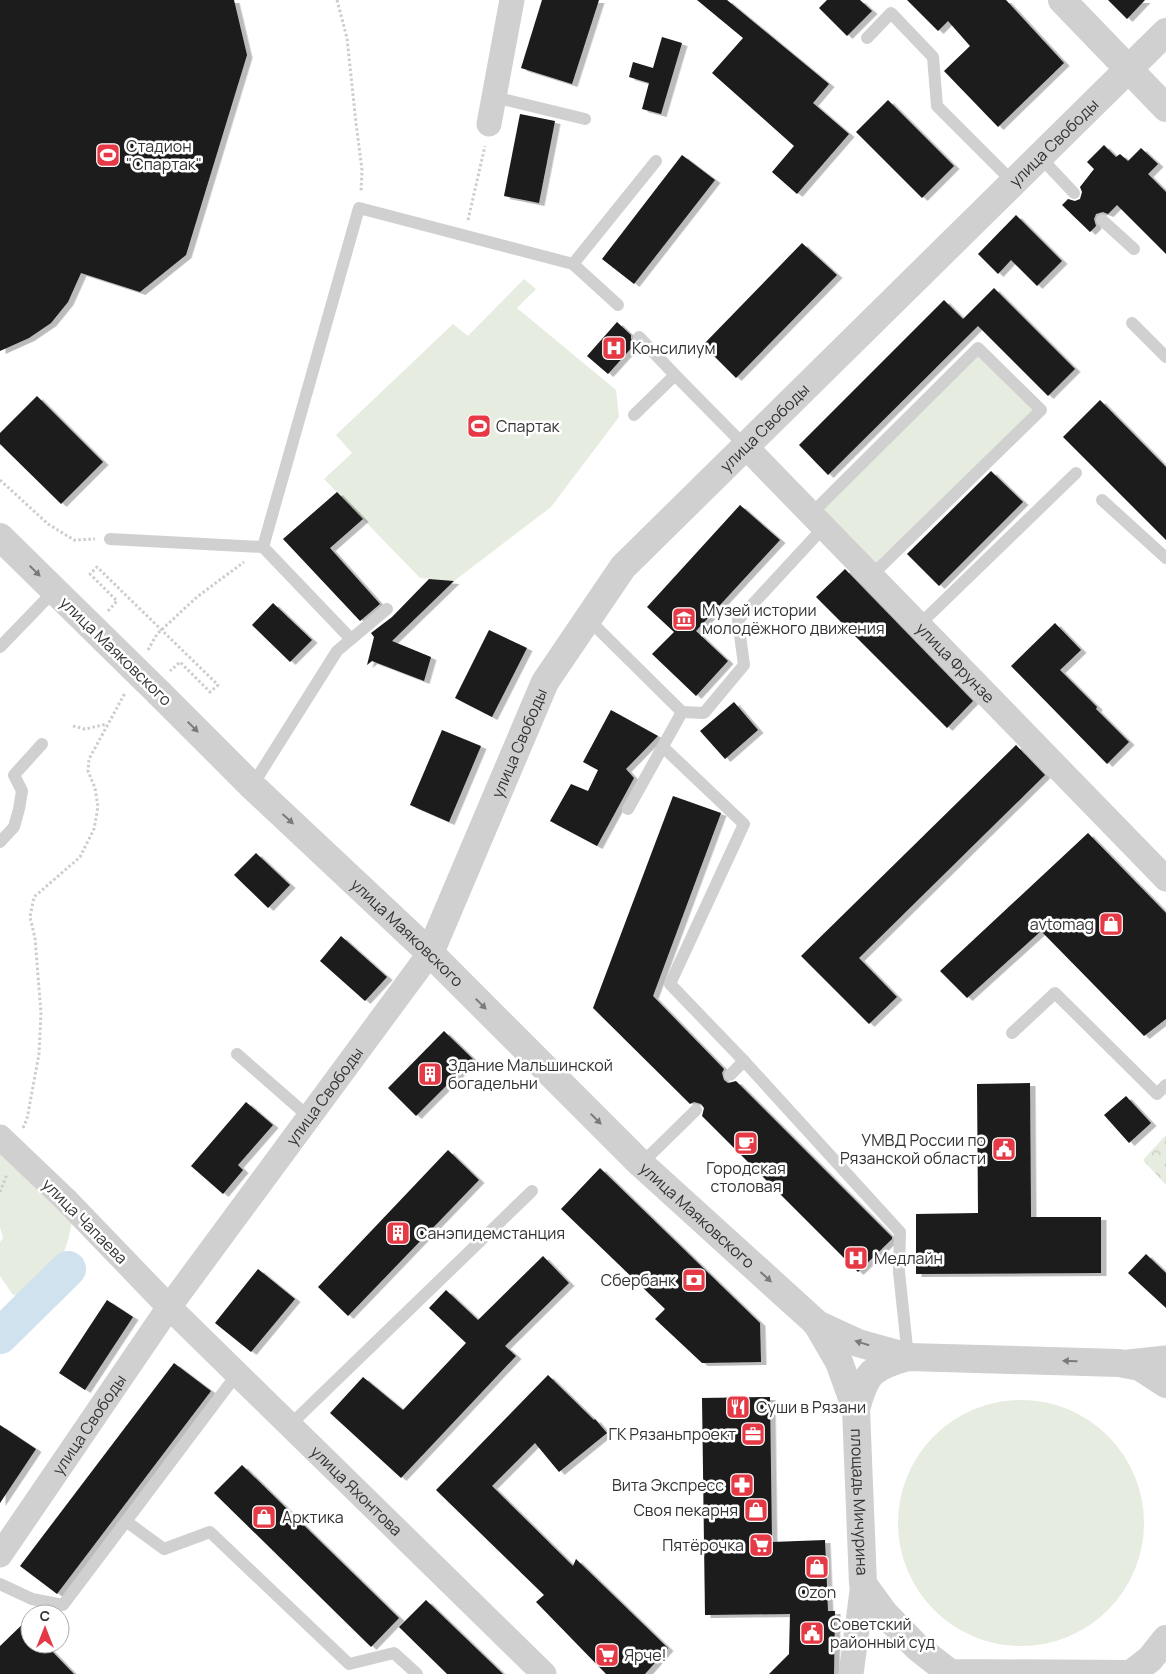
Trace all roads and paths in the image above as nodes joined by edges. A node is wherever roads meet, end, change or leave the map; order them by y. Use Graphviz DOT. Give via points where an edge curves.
graph roads {
  1 [pos="337,0"];
  2 [pos="512,0"];
  3 [pos="1062,0"];
  4 [pos="1166,32"];
  5 [pos="867,38"];
  6 [pos="1130,69"];
  7 [pos="494,97"];
  8 [pos="1166,108"];
  9 [pos="585,119"];
  10 [pos="488,134"];
  11 [pos="1040,157"];
  12 [pos="656,161"];
  13 [pos="1014,183"];
  14 [pos="1074,193"];
  15 [pos="359,208"];
  16 [pos="1102,220"];
  17 [pos="464,235"];
  18 [pos="1134,248"];
  19 [pos="573,264"];
  20 [pos="618,305"];
  21 [pos="1132,323"];
  22 [pos="639,337"];
  23 [pos="1166,357"];
  24 [pos="675,375"];
  25 [pos="634,415"];
  26 [pos="745,446"];
  27 [pos="1076,473"];
  28 [pos="0,480"];
  29 [pos="1102,500"];
  30 [pos="817,521"];
  31 [pos="0,537"];
  32 [pos="110,539"];
  33 [pos="263,547"];
  34 [pos="1166,558"];
  35 [pos="871,576"];
  36 [pos="54,590"];
  37 [pos="387,609"];
  38 [pos="106,613"];
  39 [pos="588,619"];
  40 [pos="919,625"];
  41 [pos="162,630"];
  42 [pos="157,634"];
  43 [pos="351,639"];
  44 [pos="0,646"];
  45 [pos="163,683"];
  46 [pos="682,712"];
  47 [pos="73,726"];
  48 [pos="42,744"];
  49 [pos="663,747"];
  50 [pos="252,786"];
  51 [pos="628,809"];
  52 [pos="0,842"];
  53 [pos="1166,879"];
  54 [pos="430,953"];
  55 [pos="1012,1033"];
  56 [pos="237,1054"];
  57 [pos="744,1061"];
  58 [pos="730,1075"];
  59 [pos="1166,1085"];
  60 [pos="696,1110"];
  61 [pos="309,1117"];
  62 [pos="10,1137"];
  63 [pos="641,1164"];
  64 [pos="10,1165"];
  65 [pos="532,1191"];
  66 [pos="0,1192"];
  67 [pos="169,1307"];
  68 [pos="817,1324"];
  69 [pos="908,1356"];
  70 [pos="1166,1358"];
  71 [pos="1119,1363"];
  72 [pos="237,1374"];
  73 [pos="1166,1384"];
  74 [pos="856,1409"];
  75 [pos="290,1425"];
  76 [pos="127,1522"];
  77 [pos="0,1555"];
  78 [pos="0,1584"];
  79 [pos="863,1584"];
  80 [pos="1166,1639"];
  81 [pos="413,1673"];
  82 [pos="946,1673"];
  83 [pos="544,1674"];
  84 [pos="851,1674"];
  85 [pos="1131,1674"];
  1 -- 15 [label="path" via="347,38 362,170"];
  2 -- 7 [label="street"];
  3 -- 6 [label="street"];
  4 -- 6 [label="street, улица Свободы"];
  5 -- 13 [label="lane" via="890,13 933,57 936,106"];
  6 -- 8 [label="street"];
  6 -- 11 [label="street, улица Свободы"];
  7 -- 9 [label="lane"];
  7 -- 10 [label="street"];
  10 -- 17 [label="path"];
  11 -- 13 [label="street, улица Свободы"];
  11 -- 14 [label="lane"];
  12 -- 19 [label="lane"];
  13 -- 26 [label="street, улица Свободы"];
  15 -- 17 [label="lane"];
  15 -- 33 [label="lane"];
  16 -- 18 [label="lane"];
  17 -- 19 [label="lane"];
  19 -- 20 [label="lane"];
  21 -- 23 [label="lane"];
  22 -- 24 [label="lane"];
  24 -- 25 [label="lane"];
  24 -- 26 [label="lane"];
  26 -- 30 [label="street, улица Фрунзе"];
  26 -- 39 [label="street, улица Свободы" via="623,568"];
  27 -- 40 [label="lane"];
  28 -- 32 [label="path" via="48,524 74,540"];
  29 -- 34 [label="lane"];
  30 -- 35 [label="street, улица Фрунзе"];
  30 -- 35 [label="lane" via="978,348 1041,410"];
  30 -- 46 [label="lane" via="738,620 744,665 704,712"];
  31 -- 36 [label="street, улица Маяковского, one-way"];
  32 -- 33 [label="lane"];
  33 -- 41 [label="path" via="197,597"];
  33 -- 43 [label="lane"];
  35 -- 40 [label="street, улица Фрунзе"];
  36 -- 44 [label="lane"];
  36 -- 45 [label="street, улица Маяковского, bridge" via="105,640"];
  37 -- 43 [label="lane"];
  38 -- 41 [label="path" via="117,601 90,574 97,567"];
  39 -- 46 [label="lane"];
  39 -- 54 [label="street, улица Свободы" via="545,682"];
  40 -- 53 [label="street, улица Фрунзе"];
  41 -- 42 [label="path"];
  41 -- 45 [label="path" via="218,685 210,692 180,662"];
  43 -- 50 [label="lane" via="337,650"];
  45 -- 50 [label="street, улица Маяковского, one-way"];
  46 -- 49 [label="lane"];
  47 -- 62 [label="path" via="85,729 108,724 90,759 88,770 98,808 94,829 80,857 34,897 30,917 35,938 41,1012 38,1054 27,1119"];
  48 -- 52 [label="lane" via="14,775 22,791 19,809 14,827"];
  49 -- 51 [label="lane"];
  49 -- 57 [label="lane" via="744,824 670,984"];
  50 -- 54 [label="street, улица Маяковского, one-way"];
  54 -- 61 [label="street, улица Свободы"];
  54 -- 63 [label="street, улица Маяковского, one-way"];
  55 -- 59 [label="lane" via="1055,993 1157,1094"];
  56 -- 61 [label="lane"];
  57 -- 58 [label="lane"];
  57 -- 69 [label="lane" via="900,1232 899,1272"];
  60 -- 63 [label="lane"];
  61 -- 67 [label="street, улица Свободы"];
  62 -- 67 [label="street, улица Чапаева, bridge"];
  63 -- 68 [label="street, улица Маяковского, one-way"];
  64 -- 66 [label="path"];
  65 -- 75 [label="lane"];
  67 -- 72 [label="street, улица Яхонтова"];
  67 -- 77 [label="street, улица Свободы"];
  69 -- 68 [label="street, улица Маяковского, one-way" via="858,1343"];
  68 -- 74 [label="street, улица Маяковского" via="839,1362"];
  71 -- 69 [label="street, площадь Мичурина, one-way"];
  69 -- 74 [label="street, площадь Мичурина" via="872,1374 861,1392"];
  70 -- 71 [label="street"];
  71 -- 73 [label="street, площадь Мичурина" via="1140,1367"];
  72 -- 75 [label="street, улица Яхонтова"];
  72 -- 76 [label="lane"];
  74 -- 79 [label="street, площадь Мичурина"];
  75 -- 83 [label="street, улица Яхонтова"];
  76 -- 78 [label="lane" via="63,1605 32,1599"];
  76 -- 81 [label="lane" via="164,1549 210,1532 349,1664 394,1653"];
  79 -- 82 [label="street, площадь Мичурина" via="884,1613"];
  79 -- 84 [label="street"];
  80 -- 85 [label="street, площадь Мичурина"];
  82 -- 85 [label="street, площадь Мичурина"];
}
